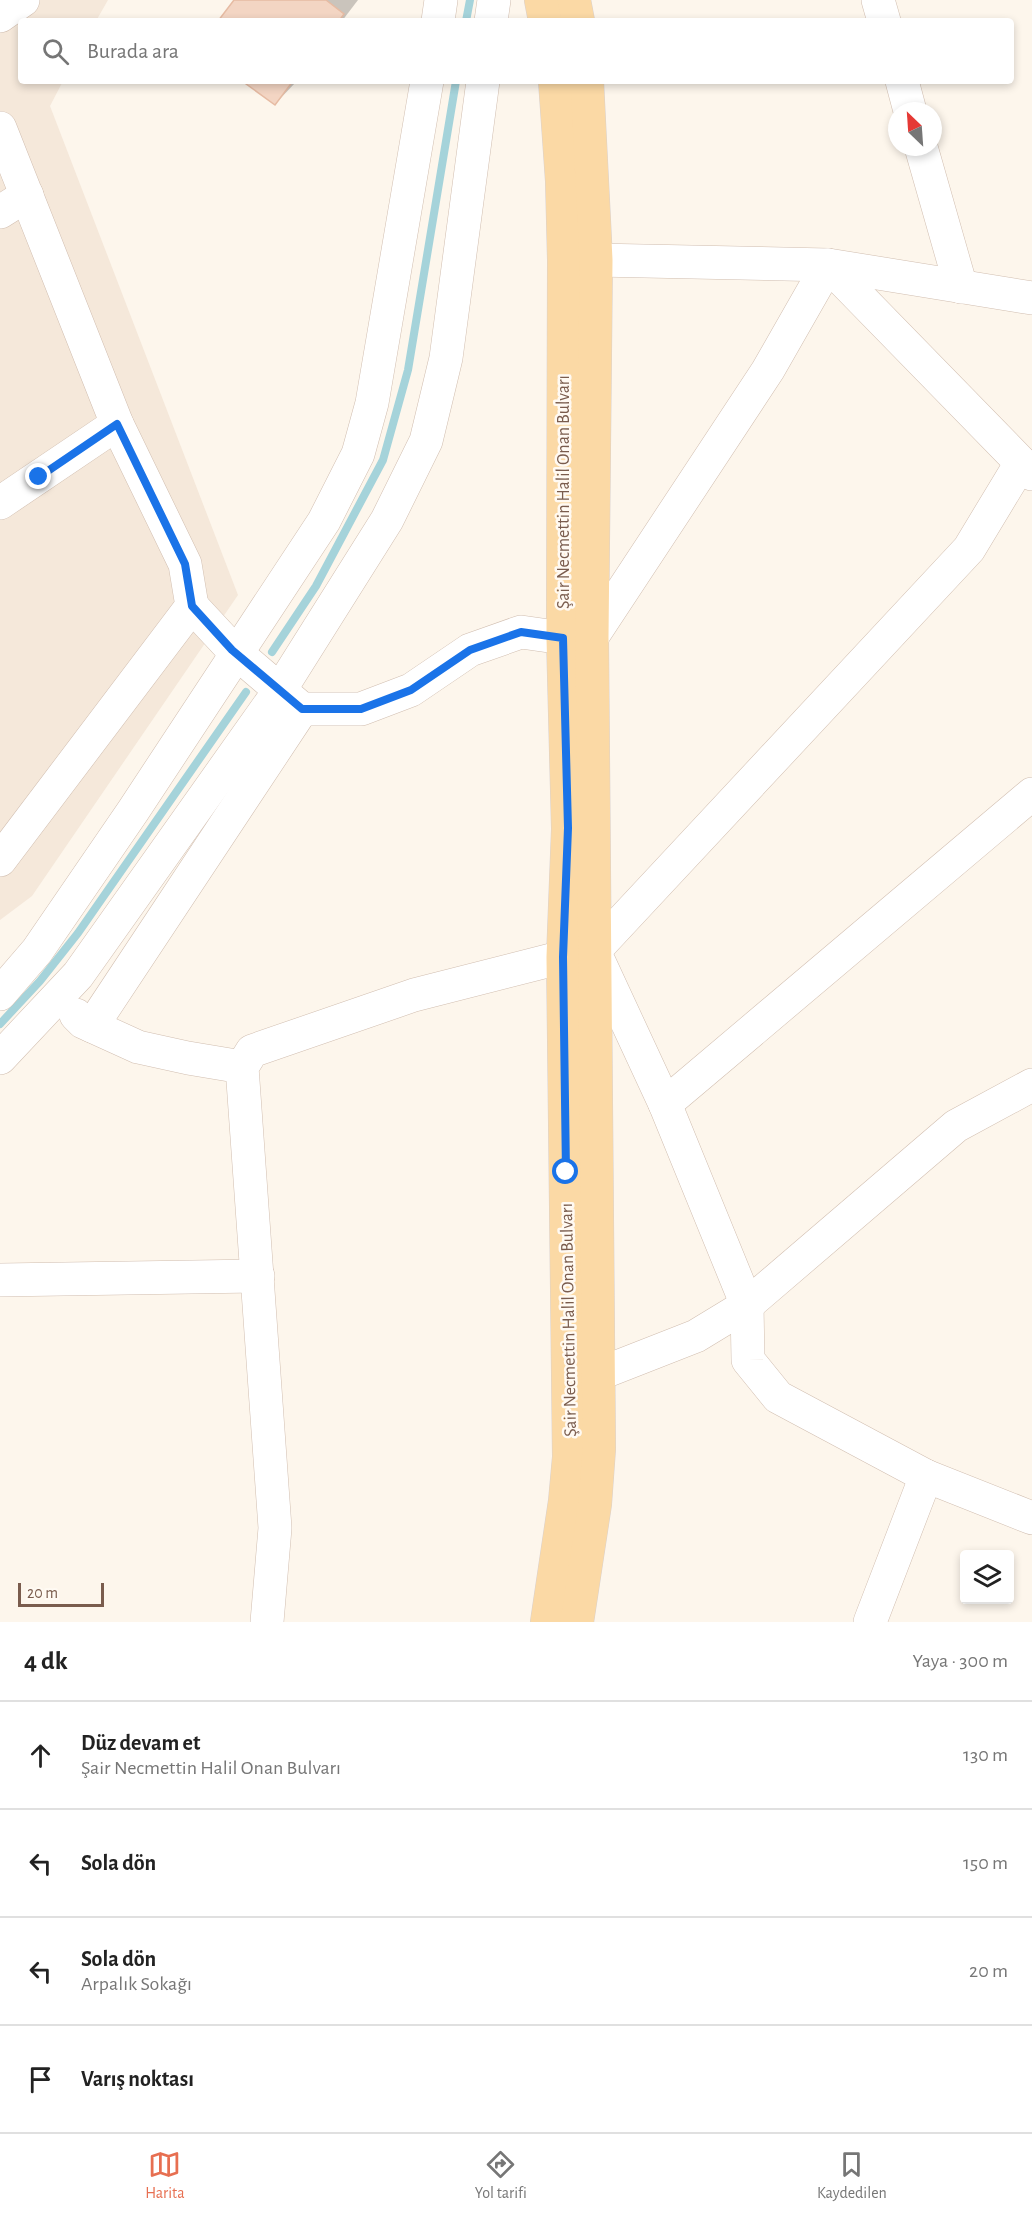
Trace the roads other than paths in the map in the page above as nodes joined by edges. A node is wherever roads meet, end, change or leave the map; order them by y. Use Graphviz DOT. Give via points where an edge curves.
graph roads {
  1 [pos="23,0"];
  2 [pos="441,0"];
  3 [pos="494,0"];
  4 [pos="541,0"];
  5 [pos="574,0"];
  6 [pos="596,0"];
  7 [pos="878,0"];
  8 [pos="0,16"];
  9 [pos="438,18"];
  10 [pos="491,18"];
  11 [pos="544,18"];
  12 [pos="577,18"];
  13 [pos="594,18"];
  14 [pos="883,18"];
  15 [pos="426,84"];
  16 [pos="483,84"];
  17 [pos="555,84"];
  18 [pos="903,84"];
  19 [pos="589,88"];
  20 [pos="908,102"];
  21 [pos="0,128"];
  22 [pos="924,156"];
  23 [pos="13,204"];
  24 [pos="596,260"];
  25 [pos="828,265"];
  26 [pos="962,287"];
  27 [pos="1032,298"];
  28 [pos="117,424"];
  29 [pos="1027,468"];
  30 [pos="0,503"];
  31 [pos="192,606"];
  32 [pos="578,638"];
  33 [pos="237,653"];
  34 [pos="291,699"];
  35 [pos="1032,794"];
  36 [pos="0,860"];
  37 [pos="579,954"];
  38 [pos="0,994"];
  39 [pos="57,998"];
  40 [pos="93,1026"];
  41 [pos="0,1058"];
  42 [pos="242,1067"];
  43 [pos="1032,1085"];
  44 [pos="665,1104"];
  45 [pos="258,1276"];
  46 [pos="0,1280"];
  47 [pos="747,1305"];
  48 [pos="599,1374"];
  49 [pos="926,1476"];
  50 [pos="1032,1518"];
  51 [pos="267,1622"];
  52 [pos="547,1622"];
  53 [pos="577,1622"];
  54 [pos="870,1622"];
  1 -- 8 [label="street"];
  2 -- 9 [label="street"];
  3 -- 10 [label="street"];
  4 -- 11 [label="main road"];
  5 -- 12 [label="main road"];
  6 -- 13 [label="main road"];
  7 -- 14 [label="street"];
  15 -- 33 [label="street" via="372,404 358,454 324,521"];
  16 -- 34 [label="street" via="446,358 426,441"];
  17 -- 32 [label="main road, Şair Necmettin Halil Onan Bulvarı"];
  18 -- 20 [label="street"];
  19 -- 24 [label="main road, Şair Necmettin Halil Onan Bulvarı"];
  21 -- 23 [label="street"];
  22 -- 26 [label="street"];
  23 -- 28 [label="street"];
  24 -- 25 [label="street"];
  24 -- 32 [label="main road, Şair Necmettin Halil Onan Bulvarı"];
  25 -- 26 [label="street"];
  25 -- 29 [label="street"];
  25 -- 32 [label="street" via="768,370"];
  26 -- 27 [label="street"];
  28 -- 30 [label="street"];
  28 -- 31 [label="street" via="185,564"];
  29 -- 37 [label="street" via="969,549"];
  31 -- 33 [label="street"];
  31 -- 36 [label="street"];
  32 -- 34 [label="street" via="521,632 470,650 411,690 361,709"];
  32 -- 37 [label="main road, Şair Necmettin Halil Onan Bulvarı"];
  33 -- 34 [label="street"];
  33 -- 38 [label="street" via="38,951"];
  34 -- 39 [label="street"];
  34 -- 40 [label="street"];
  35 -- 44 [label="street"];
  37 -- 42 [label="street" via="414,995 252,1051"];
  37 -- 44 [label="street"];
  37 -- 48 [label="main road, Şair Necmettin Halil Onan Bulvarı"];
  37 -- 52 [label="main road, Şair Necmettin Halil Onan Bulvarı" via="569,1456"];
  39 -- 40 [label="street"];
  39 -- 41 [label="street"];
  40 -- 42 [label="street" via="138,1047"];
  42 -- 45 [label="street"];
  43 -- 47 [label="street" via="956,1126"];
  44 -- 47 [label="street"];
  45 -- 46 [label="street"];
  45 -- 51 [label="street" via="275,1528"];
  47 -- 48 [label="street" via="696,1336"];
  47 -- 49 [label="street" via="748,1360 778,1397"];
  48 -- 53 [label="main road, Şair Necmettin Halil Onan Bulvarı" via="595,1504"];
  49 -- 50 [label="street"];
  49 -- 54 [label="street"];
}
